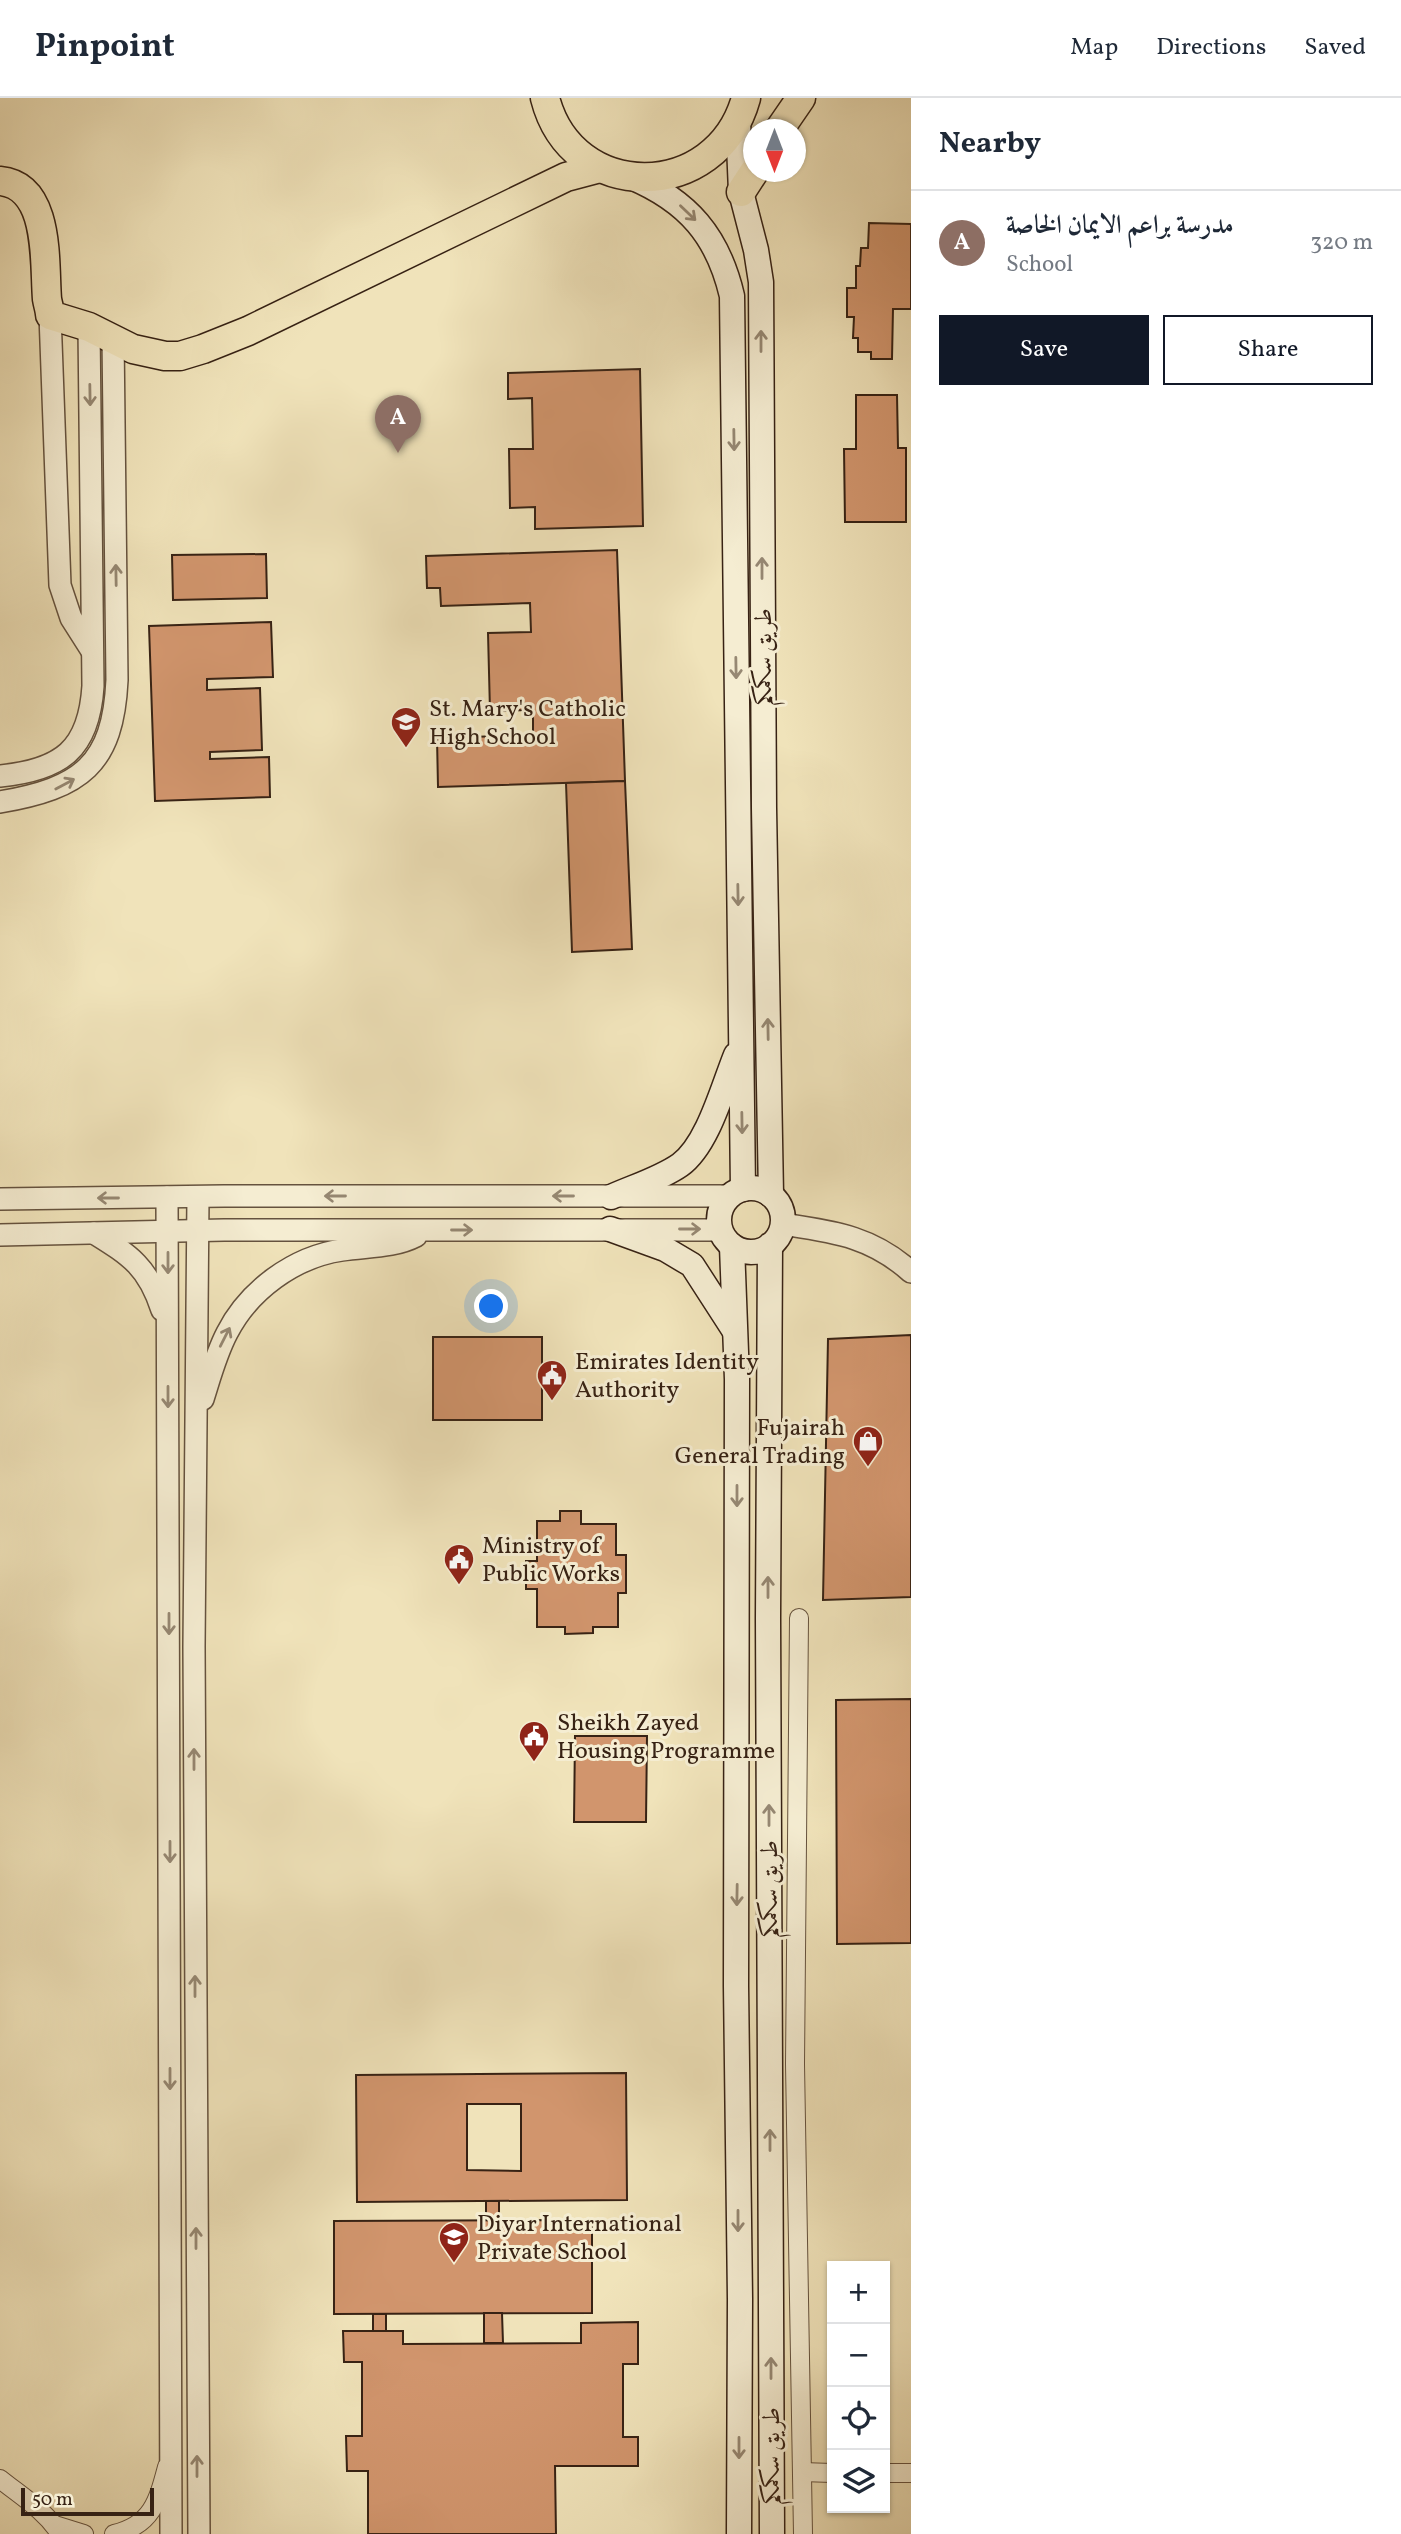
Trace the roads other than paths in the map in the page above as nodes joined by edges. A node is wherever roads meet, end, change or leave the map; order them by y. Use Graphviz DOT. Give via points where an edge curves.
graph roads {
  1 [pos="545,98"];
  2 [pos="762,98"];
  3 [pos="801,98"];
  4 [pos="741,113"];
  5 [pos="787,119"];
  6 [pos="743,133"];
  7 [pos="600,168"];
  8 [pos="0,171"];
  9 [pos="631,177"];
  10 [pos="0,181"];
  11 [pos="748,182"];
  12 [pos="50,313"];
  13 [pos="101,332"];
  14 [pos="92,651"];
  15 [pos="0,776"];
  16 [pos="0,802"];
  17 [pos="741,1044"];
  18 [pos="736,1193"];
  19 [pos="771,1195"];
  20 [pos="611,1196"];
  21 [pos="167,1197"];
  22 [pos="198,1197"];
  23 [pos="0,1199"];
  24 [pos="610,1229"];
  25 [pos="424,1230"];
  26 [pos="198,1231"];
  27 [pos="167,1232"];
  28 [pos="94,1233"];
  29 [pos="0,1234"];
  30 [pos="776,1234"];
  31 [pos="727,1238"];
  32 [pos="911,1272"];
  33 [pos="168,1329"];
  34 [pos="736,1333"];
  35 [pos="196,1425"];
  36 [pos="799,1618"];
  37 [pos="172,2450"];
  38 [pos="802,2472"];
  39 [pos="827,2473"];
  40 [pos="890,2473"];
  41 [pos="911,2473"];
  42 [pos="0,2479"];
  43 [pos="58,2529"];
  44 [pos="84,2534"];
  45 [pos="114,2534"];
  46 [pos="171,2534"];
  47 [pos="199,2534"];
  48 [pos="738,2534"];
  49 [pos="772,2534"];
  50 [pos="803,2534"];
  1 -- 7 [label="main road" via="563,137"];
  2 -- 4 [label="main road"];
  3 -- 5 [label="main road"];
  4 -- 6 [label="main road, طريق سكمكم"];
  4 -- 9 [label="main road" via="719,147 694,166 663,176"];
  7 -- 9 [label="main road"];
  7 -- 13 [label="main road" via="566,177 203,349 165,356 133,349"];
  8 -- 12 [label="main road" via="31,180 51,207 55,248"];
  9 -- 17 [label="main road, طريق سكمكم, one-way" via="653,186 691,214 718,252 732,296"];
  10 -- 12 [label="main road" via="24,191 37,213 44,238"];
  19 -- 11 [label="main road, طريق سكمكم, one-way" via="761,282"];
  12 -- 13 [label="main road"];
  12 -- 14 [label="street" via="60,585 71,618"];
  13 -- 14 [label="street, one-way"];
  16 -- 13 [label="street, one-way" via="39,795 80,775 99,753 112,723 117,680"];
  14 -- 15 [label="street" via="90,715 78,742 43,769"];
  17 -- 18 [label="main road, طريق سكمكم, one-way"];
  17 -- 20 [label="main road" via="690,1157"];
  18 -- 19 [label="main road" via="758,1189"];
  18 -- 20 [label="street"];
  18 -- 31 [label="main road" via="720,1210"];
  19 -- 30 [label="main road" via="780,1208"];
  20 -- 22 [label="street, one-way"];
  21 -- 22 [label="street"];
  21 -- 23 [label="street, one-way"];
  21 -- 27 [label="street"];
  22 -- 26 [label="street"];
  25 -- 24 [label="street, one-way"];
  24 -- 31 [label="street, one-way"];
  24 -- 34 [label="main road" via="665,1249 692,1265"];
  25 -- 26 [label="street"];
  35 -- 25 [label="street, one-way" via="223,1340 261,1289 311,1258 401,1243"];
  26 -- 27 [label="street"];
  26 -- 35 [label="street"];
  27 -- 28 [label="street"];
  27 -- 33 [label="street, one-way"];
  28 -- 29 [label="street"];
  28 -- 33 [label="street" via="145,1271"];
  30 -- 31 [label="main road" via="756,1251 740,1250"];
  30 -- 32 [label="street" via="847,1235 882,1250"];
  49 -- 30 [label="main road, طريق سكمكم, one-way" via="768,1618"];
  31 -- 34 [label="main road, طريق سكمكم"];
  33 -- 37 [label="street, one-way"];
  34 -- 48 [label="main road, طريق سكمكم, one-way"];
  47 -- 35 [label="street, one-way"];
  36 -- 38 [label="street" via="795,2064"];
  37 -- 45 [label="street" via="147,2517"];
  37 -- 46 [label="street"];
  38 -- 39 [label="street"];
  38 -- 50 [label="street"];
  40 -- 41 [label="street"];
  42 -- 43 [label="street"];
  43 -- 44 [label="street"];
}
